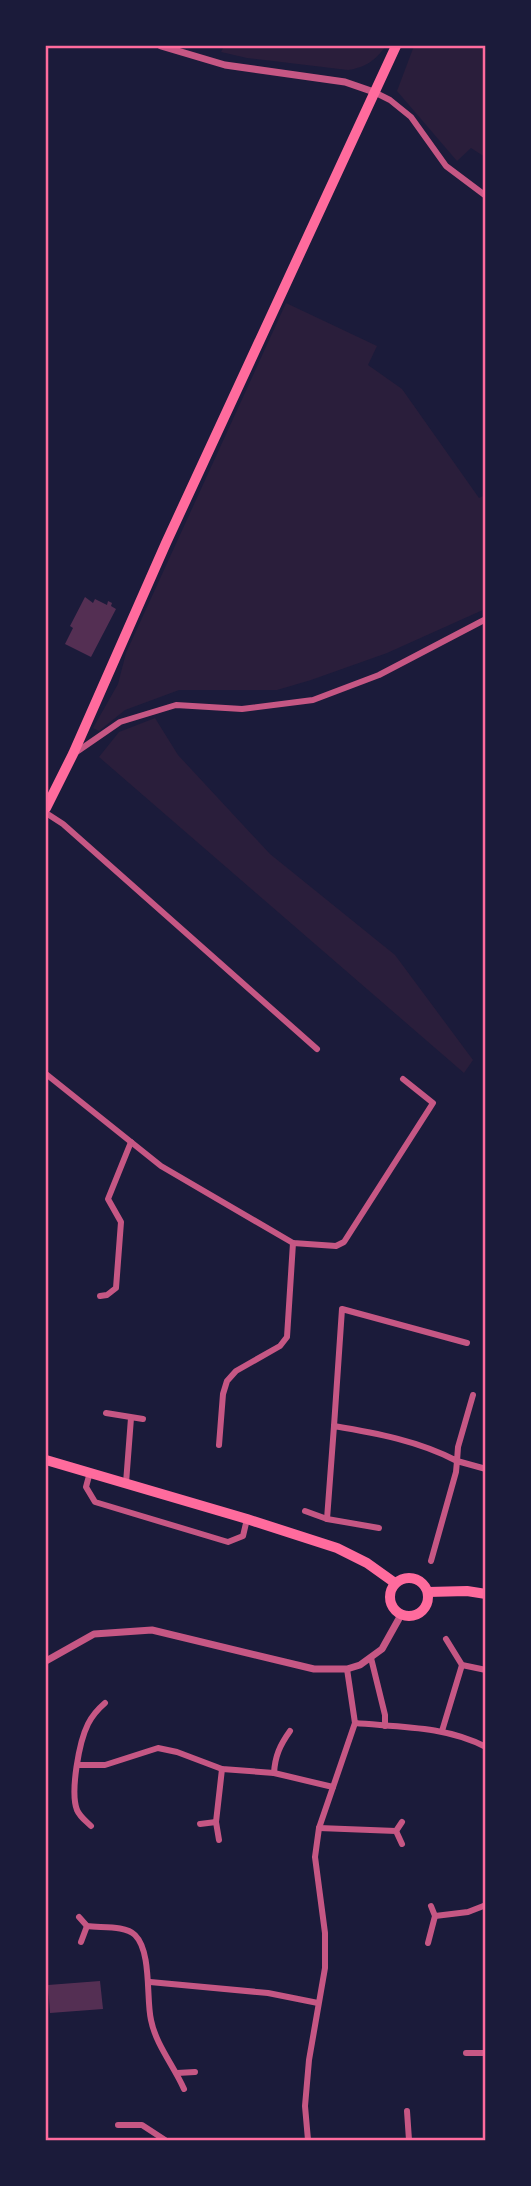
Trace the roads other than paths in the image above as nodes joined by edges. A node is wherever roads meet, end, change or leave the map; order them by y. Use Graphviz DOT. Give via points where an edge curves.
graph roads {
  1 [pos="161,46"];
  2 [pos="396,46"];
  3 [pos="374,92"];
  4 [pos="485,196"];
  5 [pos="485,618"];
  6 [pos="73,754"];
  7 [pos="46,810"];
  8 [pos="317,1049"];
  9 [pos="46,1074"];
  10 [pos="403,1079"];
  11 [pos="131,1142"];
  12 [pos="293,1243"];
  13 [pos="100,1296"];
  14 [pos="467,1343"];
  15 [pos="473,1395"];
  16 [pos="106,1413"];
  17 [pos="131,1418"];
  18 [pos="143,1419"];
  19 [pos="334,1426"];
  20 [pos="219,1445"];
  21 [pos="46,1460"];
  22 [pos="457,1461"];
  23 [pos="485,1469"];
  24 [pos="90,1472"];
  25 [pos="126,1483"];
  26 [pos="305,1511"];
  27 [pos="247,1518"];
  28 [pos="327,1519"];
  29 [pos="379,1528"];
  30 [pos="431,1561"];
  31 [pos="396,1583"];
  32 [pos="428,1592"];
  33 [pos="485,1594"];
  34 [pos="401,1615"];
  35 [pos="446,1639"];
  36 [pos="372,1658"];
  37 [pos="46,1661"];
  38 [pos="462,1665"];
  39 [pos="347,1669"];
  40 [pos="485,1670"];
  41 [pos="105,1703"];
  42 [pos="355,1723"];
  43 [pos="385,1726"];
  44 [pos="290,1731"];
  45 [pos="442,1731"];
  46 [pos="275,1737"];
  47 [pos="281,1742"];
  48 [pos="485,1747"];
  49 [pos="78,1765"];
  50 [pos="222,1769"];
  51 [pos="275,1773"];
  52 [pos="333,1787"];
  53 [pos="80,1816"];
  54 [pos="216,1822"];
  55 [pos="402,1822"];
  56 [pos="73,1823"];
  57 [pos="200,1824"];
  58 [pos="91,1826"];
  59 [pos="319,1828"];
  60 [pos="396,1831"];
  61 [pos="219,1840"];
  62 [pos="402,1844"];
  63 [pos="485,1905"];
  64 [pos="432,1906"];
  65 [pos="435,1916"];
  66 [pos="79,1917"];
  67 [pos="87,1926"];
  68 [pos="81,1942"];
  69 [pos="428,1943"];
  70 [pos="150,1982"];
  71 [pos="318,2003"];
  72 [pos="466,2053"];
  73 [pos="485,2053"];
  74 [pos="177,2073"];
  75 [pos="195,2073"];
  76 [pos="184,2089"];
  77 [pos="407,2111"];
  78 [pos="118,2125"];
  79 [pos="409,2130"];
  80 [pos="418,2130"];
  81 [pos="165,2140"];
  82 [pos="308,2140"];
  83 [pos="409,2140"];
  1 -- 3 [label="street" via="225,65 345,82"];
  2 -- 3 [label="main road"];
  3 -- 4 [label="street" via="411,117 446,166"];
  3 -- 6 [label="main road"];
  5 -- 6 [label="street" via="379,675 313,700 242,709 176,705 120,722"];
  6 -- 7 [label="main road"];
  7 -- 8 [label="street"];
  9 -- 11 [label="street"];
  10 -- 12 [label="street" via="433,1103 359,1220 336,1246"];
  11 -- 12 [label="street" via="161,1166"];
  11 -- 13 [label="street" via="107,1199 121,1222 116,1288"];
  12 -- 20 [label="street" via="286,1337 280,1346 227,1381"];
  14 -- 19 [label="street" via="341,1309"];
  15 -- 22 [label="street"];
  16 -- 17 [label="street"];
  17 -- 18 [label="street"];
  17 -- 25 [label="street"];
  19 -- 22 [label="street" via="385,1435 437,1450"];
  19 -- 28 [label="street"];
  21 -- 24 [label="main road"];
  22 -- 23 [label="street"];
  22 -- 30 [label="street"];
  24 -- 25 [label="main road"];
  24 -- 27 [label="street" via="86,1487 95,1502 228,1542 243,1536"];
  25 -- 27 [label="main road"];
  26 -- 28 [label="street"];
  27 -- 31 [label="main road" via="337,1548"];
  28 -- 29 [label="street"];
  31 -- 32 [label="main road" via="416,1579"];
  31 -- 34 [label="main road" via="389,1600"];
  32 -- 33 [label="main road"];
  32 -- 34 [label="main road" via="426,1605 418,1614"];
  34 -- 36 [label="street"];
  35 -- 38 [label="street"];
  36 -- 39 [label="street"];
  36 -- 43 [label="street"];
  37 -- 39 [label="street" via="94,1634 152,1630 314,1669"];
  38 -- 40 [label="street"];
  38 -- 45 [label="street"];
  39 -- 42 [label="street"];
  41 -- 49 [label="street" via="88,1723"];
  42 -- 43 [label="street"];
  42 -- 52 [label="street"];
  43 -- 45 [label="street"];
  44 -- 47 [label="street"];
  45 -- 48 [label="street"];
  46 -- 47 [label="street"];
  47 -- 51 [label="street"];
  49 -- 50 [label="street" via="105,1765 159,1748"];
  49 -- 53 [label="street" via="74,1793"];
  50 -- 51 [label="street"];
  50 -- 54 [label="street"];
  51 -- 52 [label="street"];
  52 -- 59 [label="street"];
  53 -- 56 [label="street"];
  53 -- 58 [label="street"];
  54 -- 57 [label="street"];
  54 -- 61 [label="street"];
  55 -- 60 [label="street"];
  59 -- 60 [label="street"];
  59 -- 71 [label="street" via="315,1857 325,1968"];
  60 -- 62 [label="street"];
  63 -- 65 [label="street"];
  64 -- 65 [label="street"];
  65 -- 69 [label="street"];
  66 -- 67 [label="street"];
  67 -- 68 [label="street"];
  67 -- 70 [label="street" via="124,1929 136,1935"];
  70 -- 71 [label="street" via="268,1993"];
  70 -- 74 [label="street" via="151,2022"];
  71 -- 82 [label="street" via="305,2106"];
  72 -- 73 [label="street"];
  74 -- 75 [label="street"];
  74 -- 76 [label="street"];
  77 -- 79 [label="street"];
  78 -- 81 [label="street" via="142,2125"];
  79 -- 80 [label="street"];
  79 -- 83 [label="street"];
}
